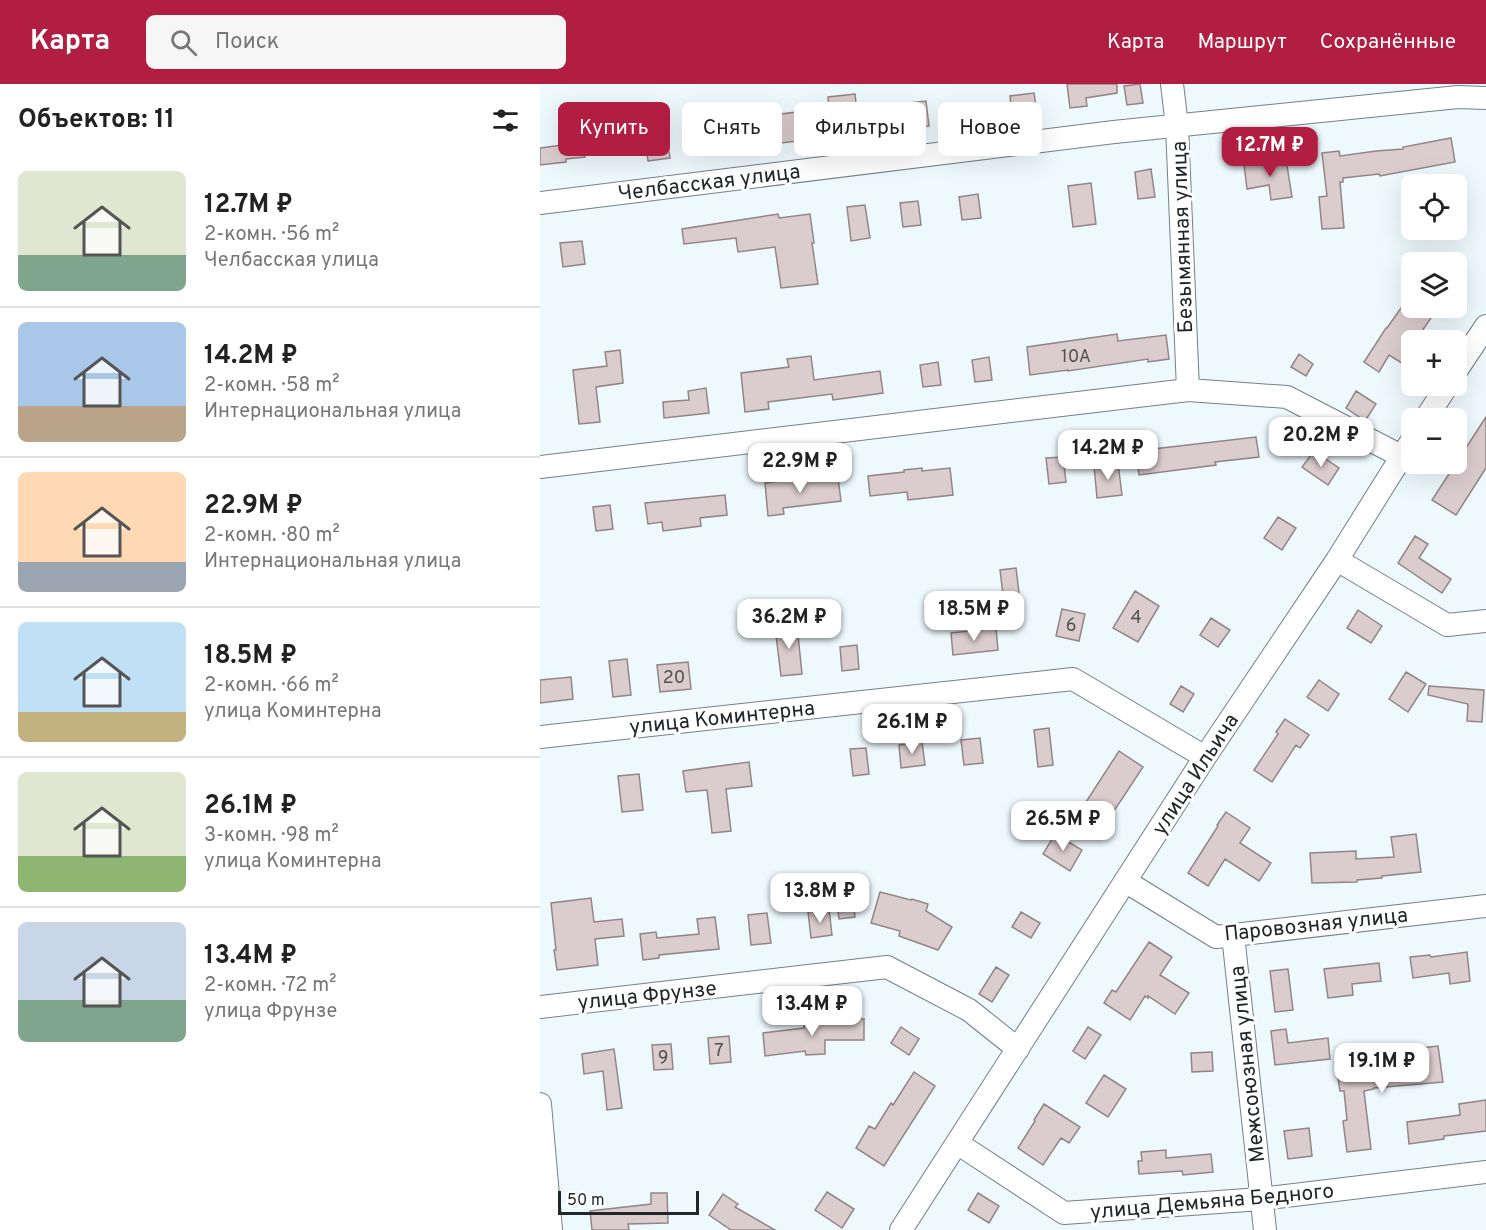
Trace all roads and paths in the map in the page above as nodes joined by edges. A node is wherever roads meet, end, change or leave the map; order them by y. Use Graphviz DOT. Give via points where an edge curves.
graph roads {
  1 [pos="1172,84"];
  2 [pos="1486,99"];
  3 [pos="1177,126"];
  4 [pos="540,203"];
  5 [pos="1486,326"];
  6 [pos="1467,354"];
  7 [pos="1188,390"];
  8 [pos="1401,446"];
  9 [pos="1401,456"];
  10 [pos="540,467"];
  11 [pos="1337,560"];
  12 [pos="1486,621"];
  13 [pos="540,737"];
  14 [pos="1205,757"];
  15 [pos="1125,881"];
  16 [pos="1486,906"];
  17 [pos="1233,935"];
  18 [pos="540,1007"];
  19 [pos="1018,1048"];
  20 [pos="540,1104"];
  21 [pos="957,1143"];
  22 [pos="1486,1172"];
  23 [pos="1261,1199"];
  24 [pos="551,1230"];
  25 [pos="901,1230"];
  26 [pos="1265,1230"];
  1 -- 3 [label="street, Безымянная улица"];
  2 -- 3 [label="street, Челбасская улица" via="1458,97"];
  3 -- 4 [label="street, Челбасская улица"];
  3 -- 7 [label="street, Безымянная улица"];
  5 -- 6 [label="street"];
  7 -- 8 [label="street" via="1287,397"];
  7 -- 10 [label="street"];
  9 -- 11 [label="street, улица Ильича"];
  11 -- 12 [label="street" via="1447,625"];
  11 -- 14 [label="street, улица Ильича"];
  13 -- 14 [label="street, улица Коминтерна" via="1073,679"];
  14 -- 15 [label="street, улица Ильича"];
  15 -- 17 [label="street, Паровозная улица" via="1216,937"];
  15 -- 19 [label="street, улица Ильича"];
  16 -- 17 [label="street, Паровозная улица"];
  17 -- 23 [label="street, Межсоюзная улица"];
  18 -- 19 [label="street, улица Фрунзе" via="887,968 969,1010"];
  19 -- 21 [label="street, улица Ильича"];
  20 -- 24 [label="street"];
  21 -- 23 [label="street, улица Демьяна Бедного" via="1064,1213"];
  21 -- 25 [label="street, улица Ильича"];
  22 -- 23 [label="street, улица Демьяна Бедного"];
  23 -- 26 [label="street, Межсоюзная улица"];
}
